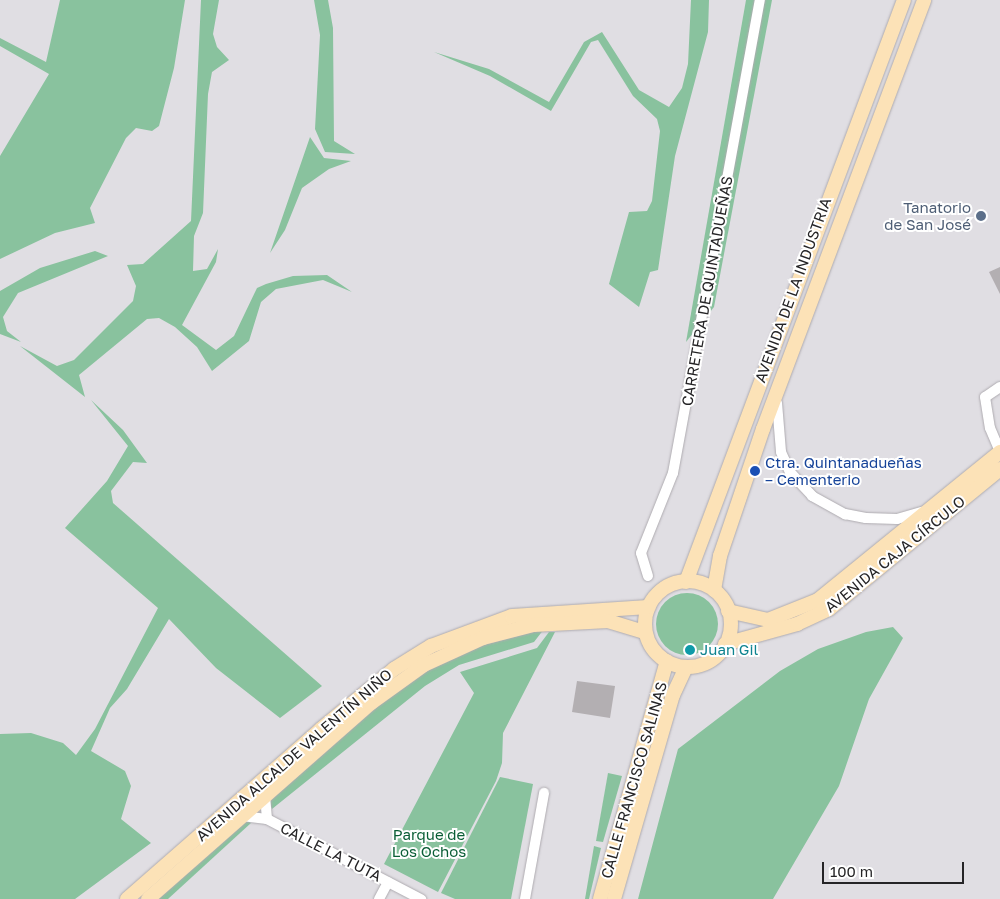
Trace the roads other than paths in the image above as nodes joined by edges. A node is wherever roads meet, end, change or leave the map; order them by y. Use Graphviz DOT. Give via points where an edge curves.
graph roads {
  1 [pos="760,0"];
  2 [pos="904,0"];
  3 [pos="924,0"];
  4 [pos="807,306"];
  5 [pos="1000,387"];
  6 [pos="1000,451"];
  7 [pos="1000,468"];
  8 [pos="930,510"];
  9 [pos="648,576"];
  10 [pos="686,582"];
  11 [pos="714,590"];
  12 [pos="649,607"];
  13 [pos="728,611"];
  14 [pos="646,632"];
  15 [pos="725,644"];
  16 [pos="667,661"];
  17 [pos="686,667"];
  18 [pos="544,793"];
  19 [pos="265,796"];
  20 [pos="242,816"];
  21 [pos="268,819"];
  22 [pos="388,882"];
  23 [pos="127,899"];
  24 [pos="148,899"];
  25 [pos="379,899"];
  26 [pos="421,899"];
  27 [pos="525,899"];
  28 [pos="600,899"];
  29 [pos="614,899"];
  1 -- 9 [label="street, CARRETERA DE QUINTADUEÑAS" via="674,473 641,553"];
  2 -- 10 [label="main road, AVENIDA DE LA INDUSTRIA"];
  3 -- 4 [label="main road, AVENIDA DE LA INDUSTRIA"];
  4 -- 8 [label="street, AVENIDA DE LA INDUSTRIA" via="776,409 776,434 790,472 812,496 853,516 897,519"];
  4 -- 11 [label="main road, AVENIDA DE LA INDUSTRIA" via="720,556"];
  5 -- 6 [label="street" via="986,398 990,428"];
  6 -- 8 [label="main road, AVENIDA CAJA CÍRCULO"];
  7 -- 15 [label="main road, AVENIDA CAJA CÍRCULO" via="829,609 788,628"];
  8 -- 13 [label="main road, AVENIDA CAJA CÍRCULO" via="807,606 768,620"];
  10 -- 11 [label="main road"];
  10 -- 12 [label="main road" via="664,589"];
  11 -- 13 [label="main road"];
  12 -- 14 [label="main road"];
  12 -- 23 [label="main road, AVENIDA ALCALDE VALENTÍN NIÑO" via="512,616 431,646 394,669 335,717"];
  13 -- 15 [label="main road"];
  14 -- 16 [label="main road" via="653,649"];
  14 -- 19 [label="main road, AVENIDA ALCALDE VALENTÍN NIÑO" via="614,621 565,621 504,631 463,645 396,683"];
  15 -- 17 [label="main road" via="713,659"];
  16 -- 17 [label="main road"];
  16 -- 28 [label="main road, CALLE FRANCISCO SALINAS"];
  17 -- 29 [label="main road, CALLE FRANCISCO SALINAS" via="673,696"];
  18 -- 27 [label="street"];
  19 -- 20 [label="main road, AVENIDA ALCALDE VALENTÍN NIÑO"];
  19 -- 21 [label="street, CALLE LA TUTA"];
  20 -- 21 [label="street, CALLE LA TUTA"];
  20 -- 24 [label="main road, AVENIDA ALCALDE VALENTÍN NIÑO"];
  21 -- 22 [label="street, CALLE LA TUTA"];
  22 -- 25 [label="street"];
  22 -- 26 [label="street, CALLE LA TUTA"];
}
